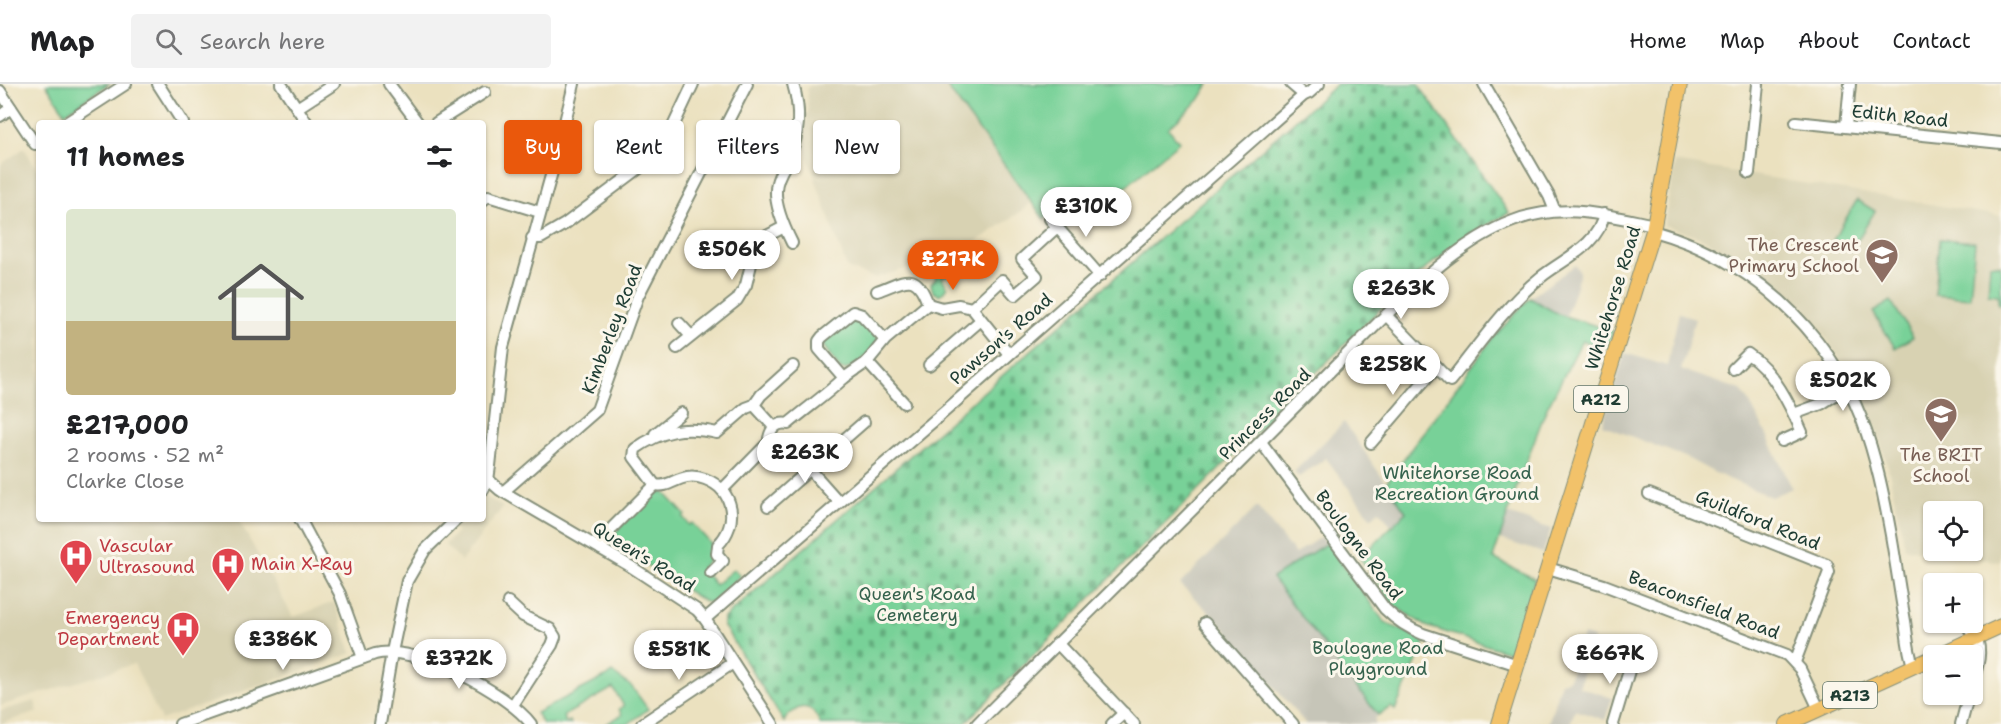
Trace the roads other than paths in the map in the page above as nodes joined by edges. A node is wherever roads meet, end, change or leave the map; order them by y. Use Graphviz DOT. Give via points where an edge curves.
graph roads {
  1 [pos="126,84"];
  2 [pos="158,84"];
  3 [pos="281,84"];
  4 [pos="334,84"];
  5 [pos="389,84"];
  6 [pos="574,84"];
  7 [pos="693,84"];
  8 [pos="747,84"];
  9 [pos="793,84"];
  10 [pos="1291,84"];
  11 [pos="1319,84"];
  12 [pos="1484,84"];
  13 [pos="1680,84"];
  14 [pos="1758,84"];
  15 [pos="1850,84"];
  16 [pos="0,91"];
  17 [pos="485,92"];
  18 [pos="1304,95"];
  19 [pos="11,108"];
  20 [pos="297,108"];
  21 [pos="0,116"];
  22 [pos="78,120"];
  23 [pos="181,120"];
  24 [pos="305,120"];
  25 [pos="416,120"];
  26 [pos="441,120"];
  27 [pos="1796,122"];
  28 [pos="1846,126"];
  29 [pos="36,143"];
  30 [pos="2001,143"];
  31 [pos="1749,172"];
  32 [pos="486,198"];
  33 [pos="1555,211"];
  34 [pos="540,212"];
  35 [pos="1604,214"];
  36 [pos="784,227"];
  37 [pos="1654,228"];
  38 [pos="532,238"];
  39 [pos="792,243"];
  40 [pos="1100,276"];
  41 [pos="877,291"];
  42 [pos="928,304"];
  43 [pos="972,308"];
  44 [pos="1386,315"];
  45 [pos="981,320"];
  46 [pos="679,323"];
  47 [pos="691,336"];
  48 [pos="885,340"];
  49 [pos="677,348"];
  50 [pos="1008,354"];
  51 [pos="867,363"];
  52 [pos="929,365"];
  53 [pos="793,366"];
  54 [pos="1436,367"];
  55 [pos="1733,369"];
  56 [pos="844,378"];
  57 [pos="1846,388"];
  58 [pos="904,403"];
  59 [pos="754,405"];
  60 [pos="681,413"];
  61 [pos="1794,414"];
  62 [pos="864,422"];
  63 [pos="774,428"];
  64 [pos="1802,432"];
  65 [pos="653,436"];
  66 [pos="1782,441"];
  67 [pos="769,442"];
  68 [pos="1260,442"];
  69 [pos="1371,443"];
  70 [pos="1807,443"];
  71 [pos="486,467"];
  72 [pos="810,468"];
  73 [pos="486,482"];
  74 [pos="655,485"];
  75 [pos="722,490"];
  76 [pos="503,492"];
  77 [pos="1648,494"];
  78 [pos="839,502"];
  79 [pos="768,506"];
  80 [pos="302,522"];
  81 [pos="454,522"];
  82 [pos="601,549"];
  83 [pos="1548,568"];
  84 [pos="711,573"];
  85 [pos="508,602"];
  86 [pos="705,619"];
  87 [pos="1205,623"];
  88 [pos="2001,626"];
  89 [pos="1972,633"];
  90 [pos="1975,638"];
  91 [pos="1057,643"];
  92 [pos="1959,645"];
  93 [pos="1979,645"];
  94 [pos="392,652"];
  95 [pos="1634,654"];
  96 [pos="363,658"];
  97 [pos="1923,661"];
  98 [pos="1795,662"];
  99 [pos="733,663"];
  100 [pos="1518,665"];
  101 [pos="1914,665"];
  102 [pos="513,705"];
  103 [pos="1966,705"];
  104 [pos="1819,709"];
  105 [pos="1125,713"];
  106 [pos="180,724"];
  107 [pos="380,724"];
  108 [pos="531,724"];
  109 [pos="642,724"];
  110 [pos="773,724"];
  111 [pos="977,724"];
  112 [pos="1112,724"];
  113 [pos="1134,724"];
  114 [pos="1293,724"];
  115 [pos="1499,724"];
  116 [pos="1613,724"];
  117 [pos="1787,724"];
  118 [pos="1961,724"];
  1 -- 22 [label="street"];
  2 -- 23 [label="street"];
  3 -- 20 [label="street"];
  4 -- 20 [label="street"];
  5 -- 25 [label="street"];
  6 -- 34 [label="street"];
  7 -- 38 [label="street" via="661,152 565,224 541,238"];
  8 -- 76 [label="street, Kimberley Road" via="638,296 597,410"];
  9 -- 36 [label="street" via="799,106 798,130 776,188"];
  10 -- 18 [label="street"];
  11 -- 18 [label="street, Pawson's Road"];
  12 -- 33 [label="street"];
  13 -- 37 [label="main road, Whitehorse Road / A212"];
  14 -- 31 [label="street"];
  15 -- 28 [label="street"];
  16 -- 19 [label="street"];
  17 -- 26 [label="street"];
  18 -- 40 [label="street, Pawson's Road"];
  19 -- 21 [label="street"];
  19 -- 29 [label="street"];
  20 -- 24 [label="street"];
  27 -- 28 [label="street, Edith Road"];
  28 -- 30 [label="street, Edith Road"];
  32 -- 34 [label="street"];
  33 -- 35 [label="street, Princess Road"];
  33 -- 44 [label="street, Princess Road" via="1527,216 1490,231 1421,281"];
  34 -- 38 [label="street"];
  35 -- 37 [label="street, Princess Road"];
  35 -- 54 [label="street" via="1596,236 1526,290 1450,381"];
  36 -- 39 [label="street"];
  36 -- 47 [label="street" via="763,238 755,248 746,285 737,300"];
  37 -- 57 [label="street, Princess Road" via="1732,266 1785,303 1815,338"];
  37 -- 83 [label="main road, Whitehorse Road / A212"];
  38 -- 71 [label="street" via="501,361"];
  40 -- 43 [label="street" via="1054,223 1022,259 1037,276 1014,295 1002,280"];
  40 -- 50 [label="street, Pawson's Road"];
  41 -- 42 [label="street" via="915,281"];
  42 -- 43 [label="street"];
  42 -- 48 [label="street"];
  43 -- 45 [label="street"];
  44 -- 54 [label="street"];
  44 -- 68 [label="street, Princess Road"];
  45 -- 50 [label="street"];
  45 -- 52 [label="street"];
  46 -- 47 [label="street"];
  47 -- 49 [label="street"];
  48 -- 51 [label="street"];
  48 -- 56 [label="street" via="862,315 853,312 822,337 820,351"];
  50 -- 78 [label="street, Pawson's Road"];
  51 -- 56 [label="street"];
  51 -- 58 [label="street"];
  53 -- 59 [label="street"];
  54 -- 69 [label="street"];
  55 -- 61 [label="street" via="1745,350 1765,368"];
  56 -- 63 [label="street" via="788,424"];
  57 -- 61 [label="street" via="1821,404"];
  57 -- 101 [label="street, Princess Road" via="1869,442 1883,497"];
  59 -- 63 [label="street"];
  59 -- 65 [label="street" via="717,433 688,429"];
  60 -- 65 [label="street"];
  61 -- 64 [label="street"];
  62 -- 72 [label="street"];
  63 -- 67 [label="street"];
  64 -- 66 [label="street"];
  64 -- 70 [label="street"];
  65 -- 74 [label="street" via="633,454"];
  67 -- 72 [label="street" via="775,449 791,448"];
  67 -- 75 [label="street"];
  68 -- 91 [label="street, Princess Road"];
  68 -- 100 [label="street, Boulogne Road" via="1394,617 1423,634"];
  72 -- 78 [label="street"];
  72 -- 79 [label="street"];
  73 -- 76 [label="street, Queen's Road"];
  74 -- 75 [label="street" via="691,477 705,479"];
  74 -- 82 [label="street" via="612,528"];
  75 -- 84 [label="street" via="730,506 731,524 718,545 717,554 723,561"];
  76 -- 82 [label="street, Queen's Road"];
  77 -- 98 [label="street, Guildford Road" via="1827,565 1829,572"];
  78 -- 86 [label="street, Pawson's Road"];
  80 -- 96 [label="street" via="340,594"];
  81 -- 94 [label="street" via="425,550 409,576"];
  82 -- 86 [label="street, Queen's Road" via="677,596"];
  83 -- 98 [label="street, Beaconsfield Road" via="1604,585 1787,655"];
  83 -- 100 [label="main road, Whitehorse Road / A212"];
  85 -- 102 [label="street" via="555,637"];
  86 -- 99 [label="street, Queen's Road"];
  87 -- 114 [label="street"];
  88 -- 90 [label="main road, A213"];
  89 -- 90 [label="street"];
  90 -- 92 [label="main road, A213"];
  90 -- 93 [label="street"];
  91 -- 105 [label="street"];
  91 -- 111 [label="street, Princess Road"];
  94 -- 96 [label="street"];
  94 -- 102 [label="street" via="452,671"];
  94 -- 107 [label="street"];
  95 -- 116 [label="street"];
  96 -- 106 [label="street"];
  97 -- 101 [label="main road, A213"];
  98 -- 104 [label="street, Beaconsfield Road"];
  99 -- 109 [label="street"];
  99 -- 110 [label="street, Queen's Road"];
  100 -- 115 [label="main road, Whitehorse Road / A212"];
  101 -- 104 [label="main road, A213"];
  102 -- 108 [label="street"];
  103 -- 118 [label="street"];
  104 -- 117 [label="main road, A213"];
  105 -- 112 [label="street"];
  105 -- 113 [label="street"];
}
